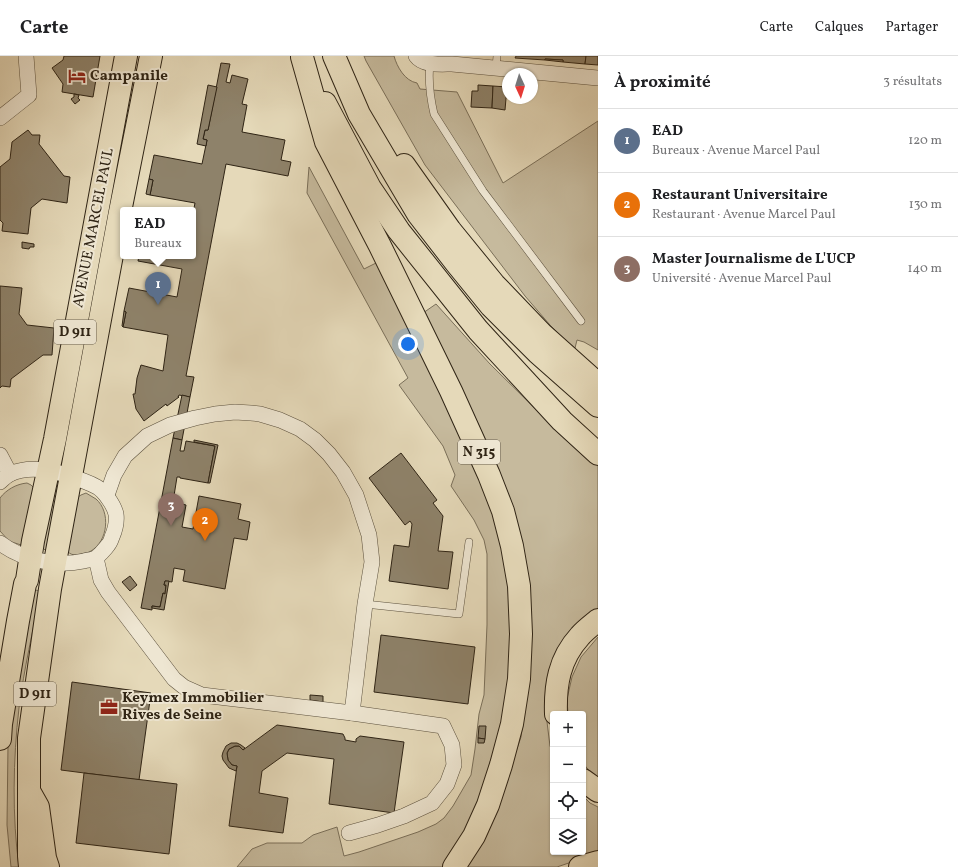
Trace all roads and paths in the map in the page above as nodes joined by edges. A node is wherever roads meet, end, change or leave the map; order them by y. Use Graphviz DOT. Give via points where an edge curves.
graph roads {
  1 [pos="26,56"];
  2 [pos="126,56"];
  3 [pos="151,56"];
  4 [pos="302,56"];
  5 [pos="334,56"];
  6 [pos="346,56"];
  7 [pos="416,56"];
  8 [pos="497,62"];
  9 [pos="430,63"];
  10 [pos="598,78"];
  11 [pos="0,118"];
  12 [pos="121,207"];
  13 [pos="120,212"];
  14 [pos="581,321"];
  15 [pos="598,383"];
  16 [pos="598,406"];
  17 [pos="0,454"];
  18 [pos="598,454"];
  19 [pos="48,470"];
  20 [pos="71,476"];
  21 [pos="5,478"];
  22 [pos="107,495"];
  23 [pos="469,542"];
  24 [pos="0,543"];
  25 [pos="31,558"];
  26 [pos="96,558"];
  27 [pos="54,562"];
  28 [pos="365,604"];
  29 [pos="598,620"];
  30 [pos="556,711"];
  31 [pos="352,713"];
  32 [pos="0,739"];
  33 [pos="586,782"];
  34 [pos="29,791"];
  35 [pos="598,791"];
  36 [pos="348,832"];
  37 [pos="598,862"];
  38 [pos="30,867"];
  39 [pos="48,867"];
  40 [pos="454,867"];
  41 [pos="580,867"];
  1 -- 11 [label="street" via="30,95"];
  2 -- 19 [label="main road, AVENUE MARCEL PAUL / D 911"];
  3 -- 12 [label="main road, AVENUE MARCEL PAUL / D 911"];
  4 -- 18 [label="main road, N 315" via="370,188 399,231 478,330 562,421"];
  4 -- 40 [label="main road, N 315" via="326,142 451,391 489,475 503,511 512,546 519,586 521,634 519,679 512,724 488,805 474,836"];
  5 -- 16 [label="main road" via="359,114 423,220 491,306 538,353"];
  6 -- 15 [label="main road" via="371,107 408,171 450,230 510,301 543,335"];
  7 -- 9 [label="street" via="422,62"];
  8 -- 9 [label="street"];
  8 -- 10 [label="street"];
  9 -- 14 [label="lane" via="428,75 434,114 483,192"];
  13 -- 20 [label="main road, AVENUE MARCEL PAUL / D 911"];
  17 -- 21 [label="street"];
  19 -- 20 [label="street"];
  19 -- 21 [label="street" via="24,470"];
  19 -- 25 [label="main road, AVENUE MARCEL PAUL / D 911"];
  20 -- 22 [label="street" via="97,487"];
  20 -- 27 [label="main road, AVENUE MARCEL PAUL / D 911"];
  22 -- 26 [label="street" via="116,513 115,530 108,545"];
  22 -- 28 [label="street" via="114,475 125,456 147,436 170,425 208,415 234,412 251,412 280,420 300,429 315,440 343,472 356,495 369,535 372,562"];
  23 -- 28 [label="lane" via="459,614"];
  24 -- 25 [label="street"];
  25 -- 27 [label="street"];
  25 -- 32 [label="main road, AVENUE MARCEL PAUL / D 911" via="18,621"];
  26 -- 27 [label="street" via="77,562"];
  26 -- 31 [label="street" via="101,580 108,592 174,679 184,687 206,696"];
  27 -- 34 [label="main road, AVENUE MARCEL PAUL / D 911" via="29,738"];
  28 -- 31 [label="street"];
  29 -- 30 [label="main road" via="580,637 566,657 558,677"];
  31 -- 36 [label="street" via="443,726 452,745 454,765 447,784 432,803 378,825"];
  33 -- 35 [label="main road"];
  34 -- 38 [label="main road, AVENUE MARCEL PAUL / D 911"];
  34 -- 39 [label="main road" via="38,807"];
  37 -- 41 [label="main road"];
}
